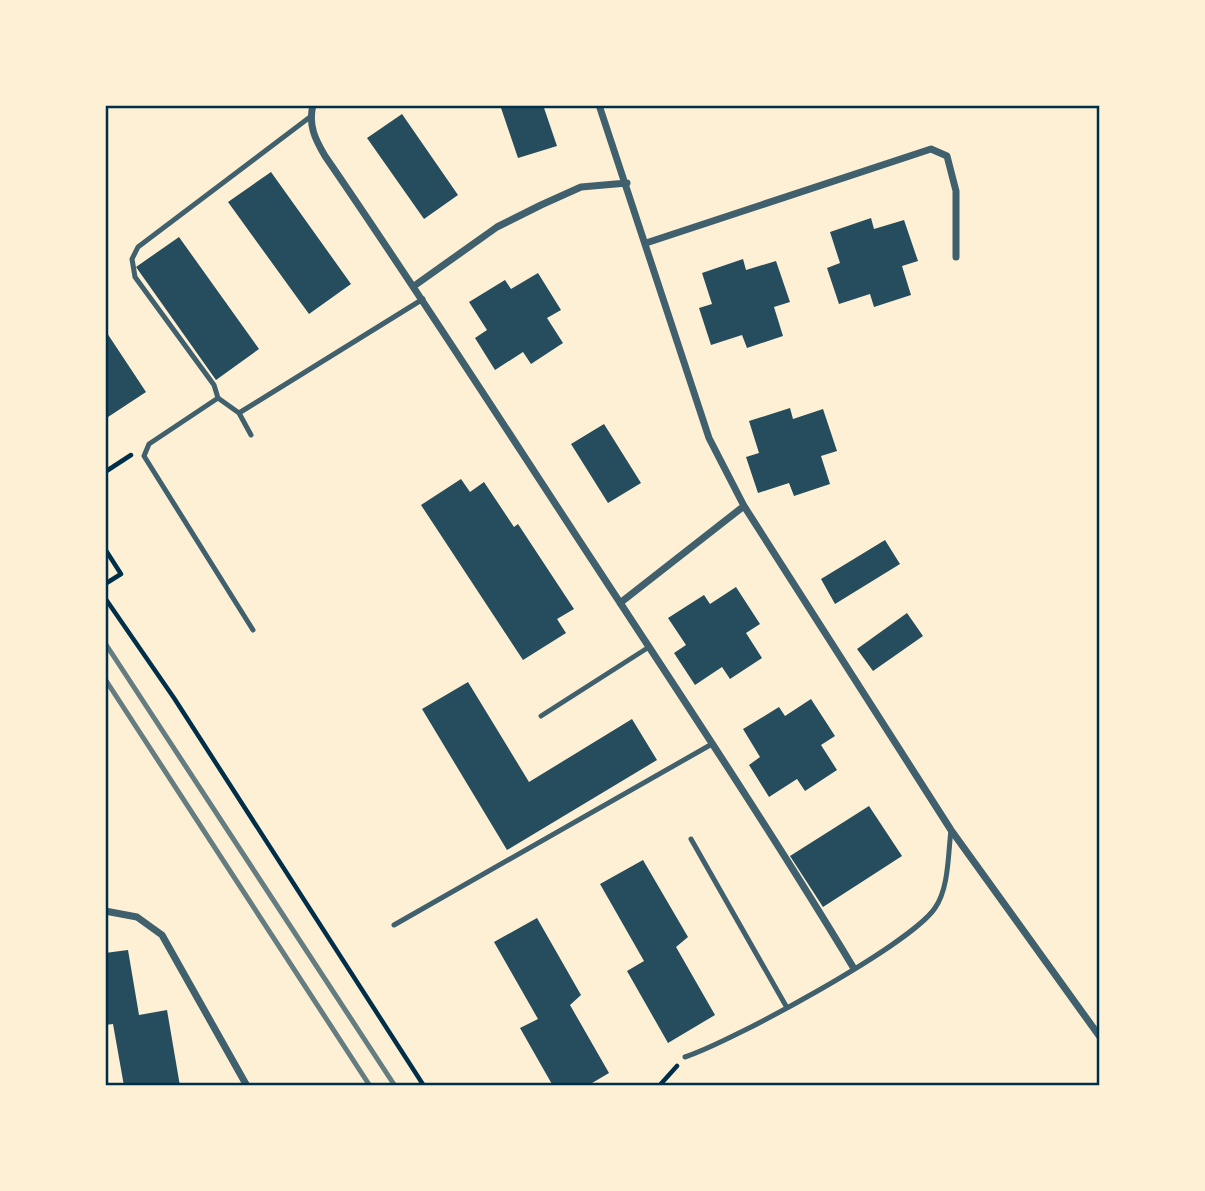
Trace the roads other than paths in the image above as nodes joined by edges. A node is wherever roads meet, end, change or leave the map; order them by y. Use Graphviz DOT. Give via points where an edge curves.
graph roads {
  1 [pos="313,105"];
  2 [pos="599,105"];
  3 [pos="310,117"];
  4 [pos="627,183"];
  5 [pos="646,243"];
  6 [pos="956,257"];
  7 [pos="414,286"];
  8 [pos="422,299"];
  9 [pos="218,398"];
  10 [pos="239,413"];
  11 [pos="251,435"];
  12 [pos="744,506"];
  13 [pos="620,603"];
  14 [pos="253,630"];
  15 [pos="649,647"];
  16 [pos="541,716"];
  17 [pos="712,744"];
  18 [pos="951,830"];
  19 [pos="691,839"];
  20 [pos="105,911"];
  21 [pos="394,925"];
  22 [pos="853,967"];
  23 [pos="786,1006"];
  24 [pos="1100,1037"];
  25 [pos="685,1057"];
  26 [pos="247,1086"];
  1 -- 3 [label="street"];
  2 -- 4 [label="street"];
  3 -- 7 [label="street" via="325,156"];
  3 -- 9 [label="lane" via="138,247 132,259 135,277 214,385"];
  4 -- 5 [label="street"];
  4 -- 7 [label="street" via="582,187 541,205 497,227"];
  5 -- 6 [label="street" via="931,149 947,156 956,191"];
  5 -- 12 [label="street" via="709,438"];
  7 -- 8 [label="street"];
  8 -- 10 [label="lane"];
  8 -- 13 [label="street"];
  9 -- 10 [label="lane"];
  9 -- 14 [label="lane" via="149,444 144,456"];
  10 -- 11 [label="lane"];
  12 -- 13 [label="street"];
  12 -- 18 [label="street"];
  13 -- 15 [label="street"];
  15 -- 16 [label="lane"];
  15 -- 17 [label="street"];
  17 -- 21 [label="lane"];
  17 -- 22 [label="street"];
  18 -- 22 [label="lane" via="945,880 935,908 906,937"];
  18 -- 24 [label="street"];
  19 -- 23 [label="lane"];
  20 -- 26 [label="street" via="137,917 162,934"];
  22 -- 23 [label="lane"];
  23 -- 25 [label="lane"];
}
